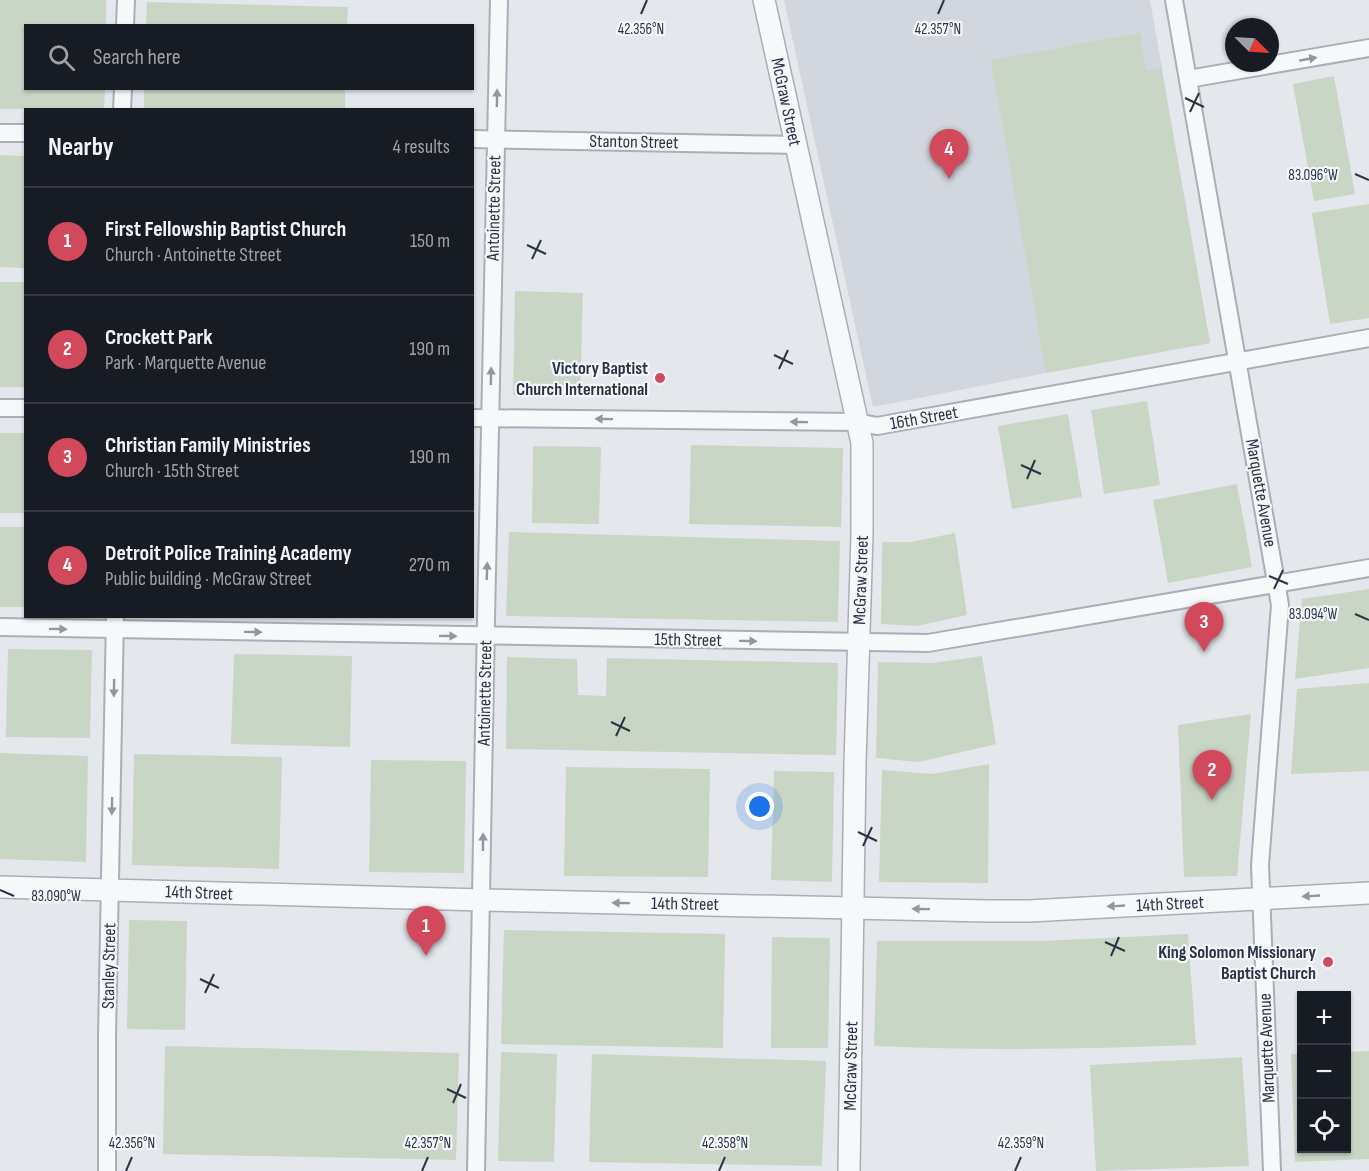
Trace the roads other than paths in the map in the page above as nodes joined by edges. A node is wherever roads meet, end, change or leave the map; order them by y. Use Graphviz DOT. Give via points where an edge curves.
graph roads {
  1 [pos="126,0"];
  2 [pos="499,0"];
  3 [pos="764,0"];
  4 [pos="1174,0"];
  5 [pos="125,24"];
  6 [pos="1369,48"];
  7 [pos="1188,79"];
  8 [pos="123,90"];
  9 [pos="122,108"];
  10 [pos="0,133"];
  11 [pos="24,133"];
  12 [pos="474,139"];
  13 [pos="496,139"];
  14 [pos="796,146"];
  15 [pos="1369,338"];
  16 [pos="1237,361"];
  17 [pos="0,408"];
  18 [pos="24,408"];
  19 [pos="474,418"];
  20 [pos="491,418"];
  21 [pos="857,422"];
  22 [pos="1369,568"];
  23 [pos="1278,585"];
  24 [pos="115,623"];
  25 [pos="0,627"];
  26 [pos="486,636"];
  27 [pos="859,643"];
  28 [pos="0,887"];
  29 [pos="110,890"];
  30 [pos="1369,893"];
  31 [pos="1260,899"];
  32 [pos="482,900"];
  33 [pos="854,908"];
  34 [pos="107,1171"];
  35 [pos="476,1171"];
  36 [pos="849,1171"];
  37 [pos="1272,1171"];
  1 -- 5 [label="street"];
  13 -- 2 [label="street, Antoinette Street, one-way"];
  3 -- 14 [label="street, McGraw Street"];
  4 -- 7 [label="street, Marquette Avenue"];
  7 -- 6 [label="street, one-way"];
  7 -- 16 [label="street, Marquette Avenue"];
  8 -- 9 [label="street"];
  10 -- 11 [label="street"];
  12 -- 13 [label="street, Stanton Street"];
  13 -- 14 [label="street, Stanton Street"];
  20 -- 13 [label="street, Antoinette Street, one-way"];
  14 -- 21 [label="street, McGraw Street"];
  15 -- 16 [label="street, 16th Street"];
  16 -- 21 [label="street, 16th Street" via="877,426"];
  16 -- 23 [label="street, Marquette Avenue"];
  17 -- 18 [label="street"];
  19 -- 20 [label="street, 16th Street"];
  21 -- 20 [label="street, 16th Street, one-way"];
  26 -- 20 [label="street, Antoinette Street, one-way"];
  21 -- 27 [label="street, McGraw Street" via="862,522"];
  22 -- 23 [label="street, 15th Street"];
  23 -- 27 [label="street, 15th Street" via="928,643"];
  23 -- 31 [label="street, Marquette Avenue" via="1280,604"];
  25 -- 24 [label="street, 15th Street, one-way"];
  24 -- 26 [label="street, 15th Street, one-way"];
  24 -- 29 [label="street, Stanley Street, one-way"];
  26 -- 27 [label="street, 15th Street, one-way"];
  32 -- 26 [label="street, Antoinette Street, one-way"];
  27 -- 33 [label="street, McGraw Street"];
  28 -- 29 [label="street, 14th Street"];
  29 -- 32 [label="street, 14th Street"];
  29 -- 34 [label="street, Stanley Street"];
  30 -- 31 [label="street, 14th Street, one-way"];
  31 -- 33 [label="street, 14th Street, one-way" via="1029,911"];
  31 -- 37 [label="street, Marquette Avenue"];
  33 -- 32 [label="street, 14th Street, one-way"];
  32 -- 35 [label="street, Antoinette Street"];
  33 -- 36 [label="street, McGraw Street"];
}
